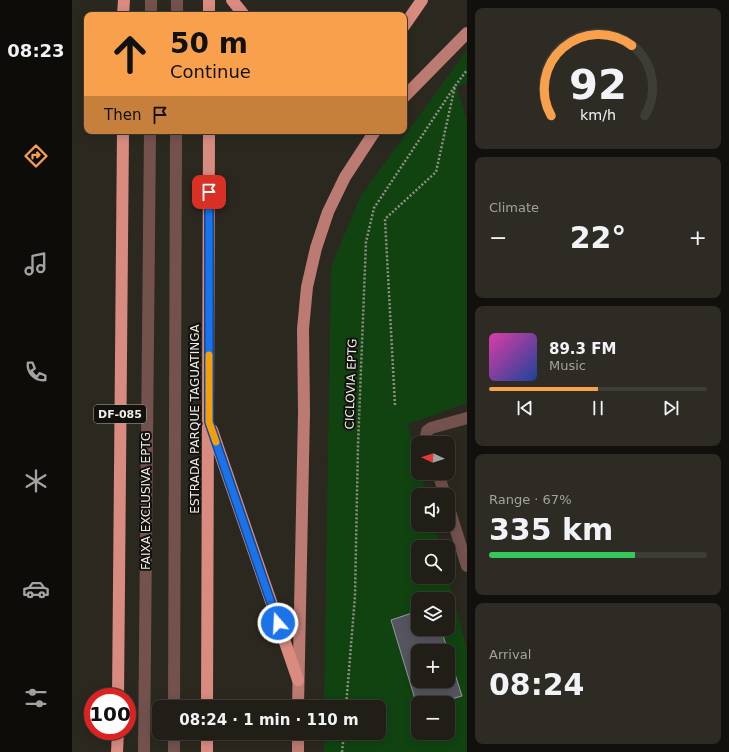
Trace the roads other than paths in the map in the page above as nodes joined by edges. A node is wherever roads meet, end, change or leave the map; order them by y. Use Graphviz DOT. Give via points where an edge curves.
graph roads {
  1 [pos="124,0"];
  2 [pos="151,0"];
  3 [pos="177,0"];
  4 [pos="209,0"];
  5 [pos="232,0"];
  6 [pos="422,0"];
  7 [pos="124,12"];
  8 [pos="151,12"];
  9 [pos="177,12"];
  10 [pos="209,12"];
  11 [pos="242,12"];
  12 [pos="407,22"];
  13 [pos="467,33"];
  14 [pos="407,94"];
  15 [pos="122,134"];
  16 [pos="150,134"];
  17 [pos="176,134"];
  18 [pos="209,134"];
  19 [pos="373,134"];
  20 [pos="467,418"];
  21 [pos="209,422"];
  22 [pos="428,436"];
  23 [pos="455,524"];
  24 [pos="465,551"];
  25 [pos="467,566"];
  26 [pos="298,680"];
  27 [pos="118,688"];
  28 [pos="174,700"];
  29 [pos="207,700"];
  30 [pos="298,700"];
  31 [pos="118,740"];
  32 [pos="174,740"];
  33 [pos="207,740"];
  34 [pos="298,740"];
  35 [pos="117,752"];
  36 [pos="144,752"];
  37 [pos="174,752"];
  38 [pos="207,752"];
  39 [pos="298,752"];
  1 -- 7 [label="highway"];
  2 -- 8 [label="street"];
  3 -- 9 [label="street"];
  4 -- 10 [label="highway"];
  5 -- 11 [label="highway"];
  6 -- 12 [label="highway"];
  13 -- 14 [label="main road"];
  15 -- 27 [label="highway, DF-085"];
  16 -- 36 [label="street, FAIXA EXCLUSIVA EPTG"];
  17 -- 28 [label="street"];
  18 -- 21 [label="highway, ESTRADA PARQUE TAGUATINGA"];
  19 -- 26 [label="main road" via="345,177 328,212 307,287 303,329 304,412"];
  20 -- 22 [label="street" via="431,428"];
  21 -- 26 [label="highway"];
  21 -- 29 [label="highway, ESTRADA PARQUE TAGUATINGA"];
  23 -- 24 [label="street"];
  24 -- 25 [label="street"];
  26 -- 30 [label="main road"];
  31 -- 35 [label="highway"];
  32 -- 37 [label="street"];
  33 -- 38 [label="highway"];
  34 -- 39 [label="main road"];
}
